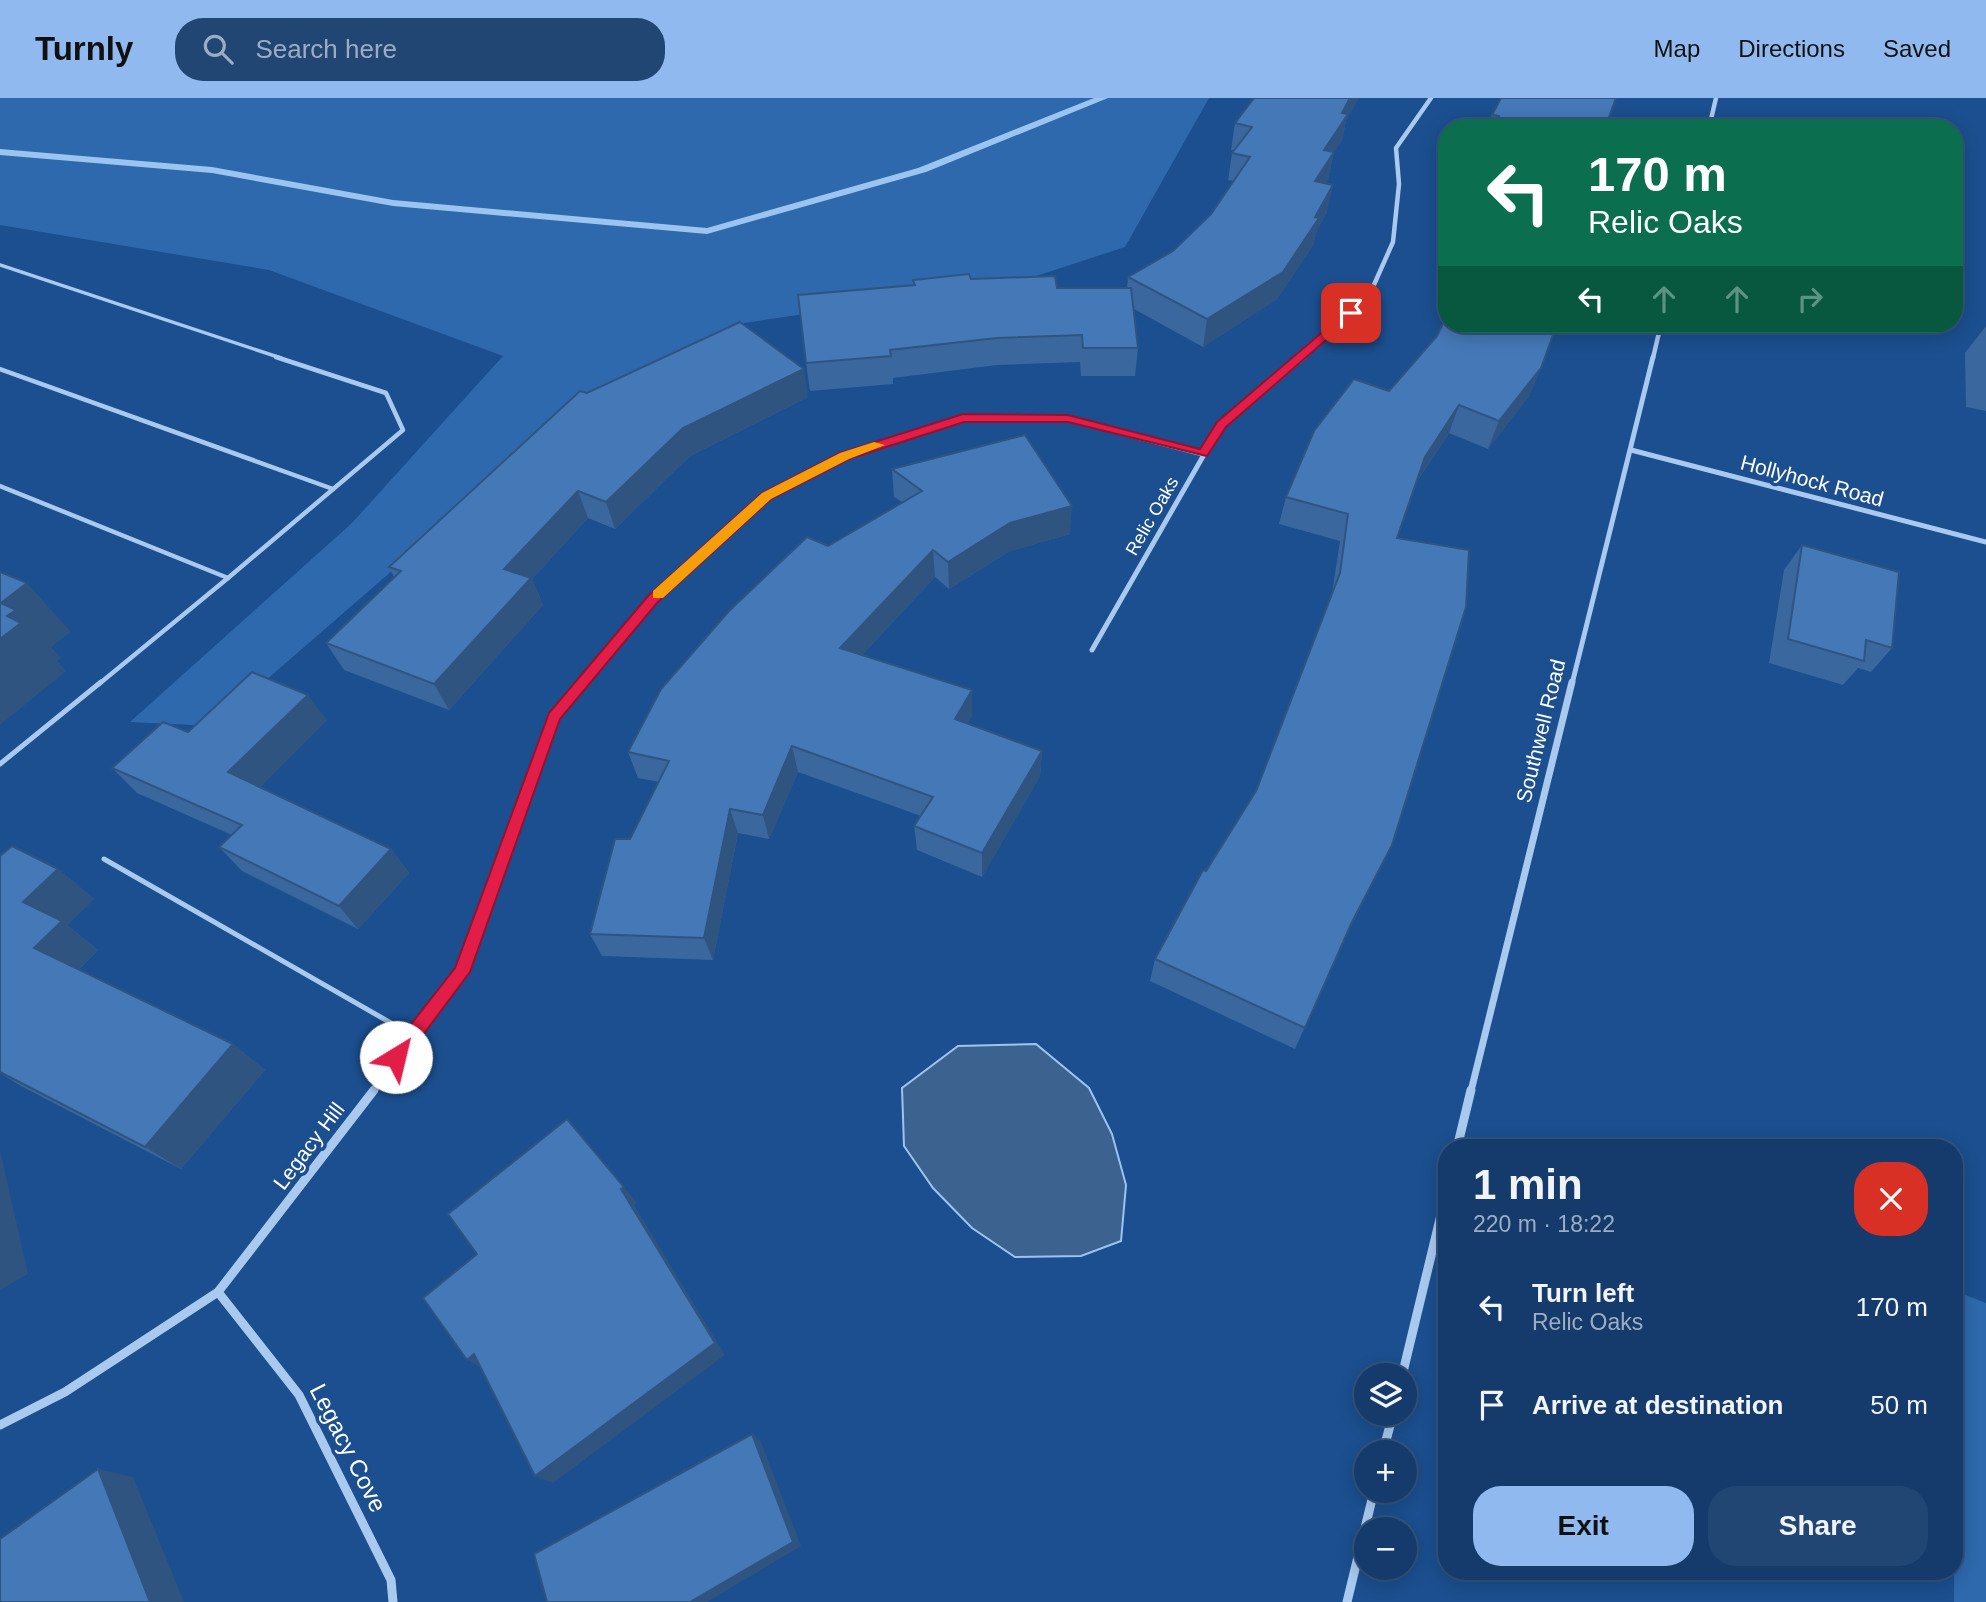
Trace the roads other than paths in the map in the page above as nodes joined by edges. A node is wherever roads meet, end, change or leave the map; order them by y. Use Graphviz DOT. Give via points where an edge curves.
graph roads {
  1 [pos="1431,98"];
  2 [pos="1716,98"];
  3 [pos="1711,119"];
  4 [pos="0,265"];
  5 [pos="1659,333"];
  6 [pos="0,369"];
  7 [pos="1631,450"];
  8 [pos="1203,454"];
  9 [pos="0,486"];
  10 [pos="333,489"];
  11 [pos="1986,542"];
  12 [pos="228,578"];
  13 [pos="1092,650"];
  14 [pos="0,764"];
  15 [pos="104,859"];
  16 [pos="412,1035"];
  17 [pos="1459,1139"];
  18 [pos="1438,1227"];
  19 [pos="218,1292"];
  20 [pos="1405,1363"];
  21 [pos="0,1425"];
  22 [pos="1371,1503"];
  23 [pos="393,1602"];
  24 [pos="1347,1602"];
  1 -- 8 [label="street, Relic Oaks" via="1396,148 1399,184 1393,243 1369,296 1221,425"];
  2 -- 3 [label="street"];
  4 -- 10 [label="lane" via="386,393 402,430"];
  5 -- 7 [label="street, Southwell Road"];
  6 -- 10 [label="lane"];
  7 -- 11 [label="street, Hollyhock Road"];
  7 -- 17 [label="street, Southwell Road"];
  8 -- 13 [label="street, Relic Oaks"];
  8 -- 16 [label="street, Legacy Hill" via="1068,418 963,418 845,456 767,496 653,600 554,717 462,972"];
  9 -- 12 [label="lane"];
  10 -- 12 [label="lane"];
  12 -- 14 [label="lane"];
  15 -- 16 [label="lane"];
  16 -- 19 [label="street, Legacy Hill"];
  18 -- 20 [label="street"];
  19 -- 21 [label="street, Legacy Hill" via="65,1392"];
  19 -- 23 [label="street, Legacy Cove" via="299,1395 391,1580"];
  22 -- 24 [label="street"];
}
